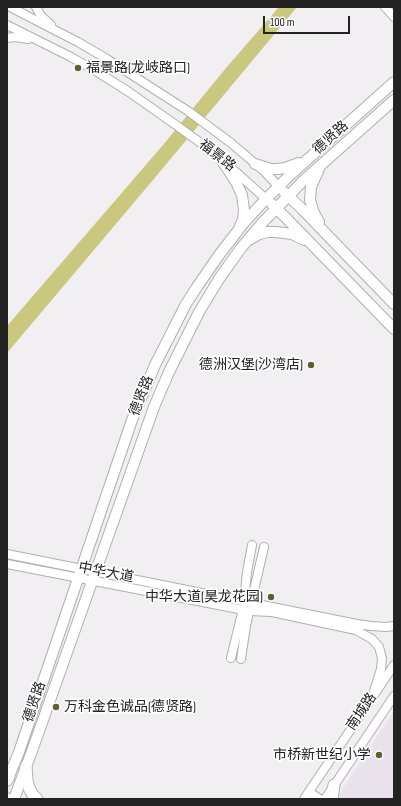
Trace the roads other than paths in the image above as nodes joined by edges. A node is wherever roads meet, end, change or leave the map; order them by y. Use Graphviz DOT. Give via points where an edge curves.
graph roads {
  1 [pos="10,7"];
  2 [pos="36,7"];
  3 [pos="385,7"];
  4 [pos="394,16"];
  5 [pos="7,25"];
  6 [pos="66,36"];
  7 [pos="7,38"];
  8 [pos="39,41"];
  9 [pos="394,82"];
  10 [pos="394,100"];
  11 [pos="221,159"];
  12 [pos="306,160"];
  13 [pos="255,164"];
  14 [pos="321,165"];
  15 [pos="278,186"];
  16 [pos="288,195"];
  17 [pos="266,199"];
  18 [pos="276,208"];
  19 [pos="238,230"];
  20 [pos="325,232"];
  21 [pos="246,242"];
  22 [pos="311,244"];
  23 [pos="394,304"];
  24 [pos="394,330"];
  25 [pos="252,545"];
  26 [pos="264,547"];
  27 [pos="7,554"];
  28 [pos="7,564"];
  29 [pos="80,573"];
  30 [pos="94,576"];
  31 [pos="121,576"];
  32 [pos="118,585"];
  33 [pos="247,606"];
  34 [pos="394,626"];
  35 [pos="357,627"];
  36 [pos="231,658"];
  37 [pos="241,659"];
  38 [pos="394,664"];
  39 [pos="394,696"];
  40 [pos="372,698"];
  41 [pos="26,766"];
  42 [pos="8,779"];
  43 [pos="334,785"];
  44 [pos="306,796"];
  45 [pos="14,799"];
  46 [pos="37,799"];
  47 [pos="320,799"];
  48 [pos="325,799"];
  49 [pos="332,799"];
  1 -- 6 [label="street, 福景路"];
  2 -- 6 [label="street" via="46,21"];
  3 -- 4 [label="street"];
  5 -- 8 [label="street, 福景路"];
  6 -- 13 [label="street, 福景路" via="188,111 232,143"];
  7 -- 8 [label="street"];
  8 -- 11 [label="street, 福景路" via="99,73"];
  9 -- 12 [label="main road, 德贤路"];
  10 -- 14 [label="main road, 德贤路"];
  11 -- 17 [label="street, 福景路"];
  11 -- 19 [label="main road" via="242,195 243,220"];
  12 -- 13 [label="main road" via="294,166 278,169"];
  12 -- 15 [label="main road, 德贤路"];
  13 -- 15 [label="street, 福景路"];
  14 -- 16 [label="main road, 德贤路"];
  14 -- 20 [label="main road" via="311,187 310,200"];
  15 -- 16 [label="main road, 福景路"];
  15 -- 17 [label="main road, 德贤路"];
  16 -- 18 [label="main road, 德贤路"];
  16 -- 20 [label="main road, 福景路"];
  17 -- 18 [label="main road, 福景路"];
  17 -- 19 [label="main road, 德贤路"];
  18 -- 21 [label="main road, 德贤路"];
  18 -- 22 [label="main road, 福景路"];
  19 -- 29 [label="main road, 德贤路" via="197,287 152,371 132,420"];
  20 -- 23 [label="main road, 福景路"];
  21 -- 22 [label="main road" via="259,234 281,232 292,234"];
  21 -- 30 [label="main road, 德贤路" via="199,312 166,378"];
  22 -- 24 [label="main road, 福景路"];
  25 -- 33 [label="street" via="247,572"];
  26 -- 33 [label="street"];
  27 -- 29 [label="street, 中华大道"];
  28 -- 29 [label="street, 中华大道"];
  29 -- 30 [label="street"];
  29 -- 42 [label="main road, 德贤路"];
  30 -- 31 [label="street, 中华大道"];
  30 -- 32 [label="street, 中华大道"];
  30 -- 41 [label="main road, 德贤路"];
  31 -- 32 [label="street"];
  31 -- 33 [label="street, 中华大道"];
  32 -- 33 [label="street, 中华大道"];
  33 -- 35 [label="street, 中华大道"];
  33 -- 36 [label="street"];
  33 -- 37 [label="street"];
  34 -- 35 [label="street, 中华大道"];
  35 -- 40 [label="street, 中华大道" via="372,638 379,647 382,658"];
  38 -- 40 [label="street, 南城路"];
  39 -- 43 [label="street, 南城路"];
  40 -- 44 [label="street, 南城路"];
  41 -- 45 [label="main road, 德贤路"];
  41 -- 46 [label="highway" via="29,788"];
  43 -- 48 [label="street, 南城路"];
  43 -- 49 [label="highway"];
  44 -- 47 [label="street"];
}
